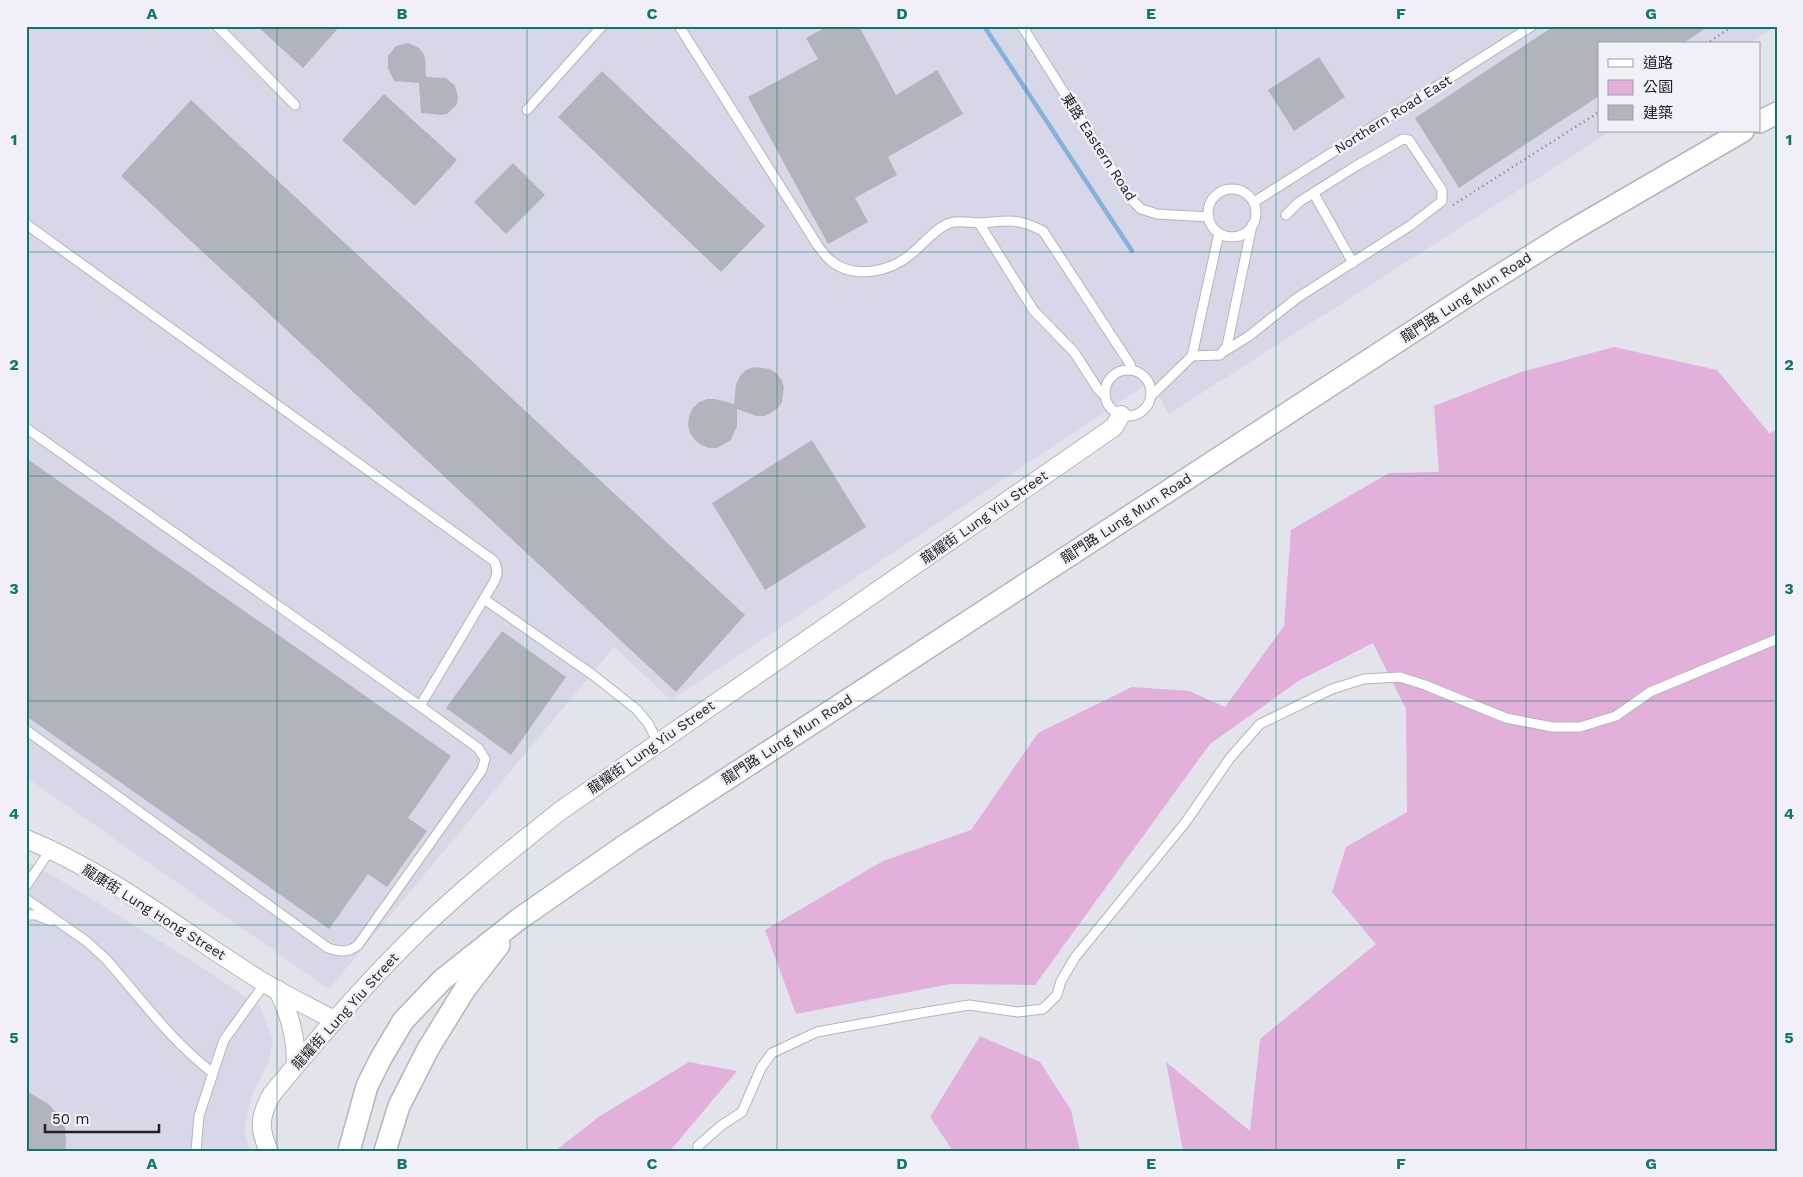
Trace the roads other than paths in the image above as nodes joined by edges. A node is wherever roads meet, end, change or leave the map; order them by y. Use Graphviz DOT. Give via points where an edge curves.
graph roads {
  1 [pos="217,26"];
  2 [pos="602,26"];
  3 [pos="679,26"];
  4 [pos="1022,26"];
  5 [pos="1532,26"];
  6 [pos="295,105"];
  7 [pos="527,110"];
  8 [pos="1777,113"];
  9 [pos="1760,122"];
  10 [pos="1741,132"];
  11 [pos="1314,194"];
  12 [pos="1254,202"];
  13 [pos="1286,215"];
  14 [pos="1209,217"];
  15 [pos="979,223"];
  16 [pos="26,224"];
  17 [pos="1252,225"];
  18 [pos="1219,233"];
  19 [pos="1353,264"];
  20 [pos="1225,351"];
  21 [pos="1192,356"];
  22 [pos="1131,370"];
  23 [pos="1104,396"];
  24 [pos="1151,396"];
  25 [pos="1121,416"];
  26 [pos="26,428"];
  27 [pos="484,599"];
  28 [pos="1777,639"];
  29 [pos="420,706"];
  30 [pos="26,730"];
  31 [pos="658,742"];
  32 [pos="26,839"];
  33 [pos="51,849"];
  34 [pos="26,886"];
  35 [pos="26,899"];
  36 [pos="26,915"];
  37 [pos="519,919"];
  38 [pos="72,931"];
  39 [pos="272,986"];
  40 [pos="334,1020"];
  41 [pos="296,1065"];
  42 [pos="213,1073"];
  43 [pos="196,1151"];
  44 [pos="268,1151"];
  45 [pos="349,1151"];
  46 [pos="385,1151"];
  47 [pos="698,1151"];
  1 -- 6 [label="lane"];
  2 -- 7 [label="lane"];
  3 -- 15 [label="lane" via="830,260 849,270 875,271 910,255 949,223"];
  4 -- 14 [label="lane, 東路 Eastern Road" via="1131,199 1141,209 1157,214"];
  5 -- 12 [label="lane, Northern Road East"];
  8 -- 9 [label="street"];
  10 -- 37 [label="street, 龍門路 Lung Mun Road" via="1569,232 1472,293 630,842"];
  11 -- 13 [label="lane" via="1299,202"];
  11 -- 19 [label="lane"];
  11 -- 19 [label="lane" via="1403,139 1409,140 1442,190 1442,200"];
  12 -- 14 [label="lane" via="1236,189 1222,192 1211,202"];
  12 -- 17 [label="lane" via="1256,210"];
  14 -- 18 [label="lane"];
  15 -- 22 [label="lane" via="1005,220 1027,223 1042,231"];
  15 -- 23 [label="lane" via="1034,311 1074,352"];
  16 -- 27 [label="lane" via="494,560 497,575"];
  17 -- 18 [label="lane" via="1248,231 1233,237"];
  17 -- 20 [label="lane"];
  18 -- 21 [label="lane"];
  19 -- 20 [label="lane" via="1297,298"];
  20 -- 21 [label="lane" via="1220,355"];
  21 -- 24 [label="lane"];
  22 -- 23 [label="lane" via="1112,376"];
  22 -- 24 [label="lane" via="1146,379"];
  23 -- 25 [label="lane" via="1112,410"];
  24 -- 25 [label="lane" via="1140,413"];
  25 -- 31 [label="street, 龍耀街 Lung Yiu Street" via="1114,427"];
  26 -- 29 [label="lane"];
  27 -- 29 [label="lane"];
  27 -- 31 [label="lane" via="636,710 648,723"];
  28 -- 47 [label="lane" via="1650,692 1616,716 1580,727 1552,727 1506,718 1400,677 1364,679 1332,689 1260,724 1230,758 1185,823 1076,956 1061,981 1057,995 1043,1009 1018,1012 969,1005 817,1032 772,1052 760,1068 742,1112 698,1146"];
  29 -- 30 [label="lane" via="478,748 484,755 485,764 358,945 339,952 328,948"];
  31 -- 40 [label="street, 龍耀街 Lung Yiu Street" via="560,811 480,876 404,945"];
  32 -- 33 [label="street, 龍康街 Lung Hong Street"];
  33 -- 34 [label="lane"];
  33 -- 39 [label="street, 龍康街 Lung Hong Street"];
  35 -- 38 [label="lane"];
  36 -- 38 [label="lane" via="46,918"];
  37 -- 45 [label="street, 龍門路 Lung Mun Road" via="442,980 403,1021 367,1086"];
  37 -- 46 [label="street, 龍門路 Lung Mun Road" via="465,989 428,1048 399,1106"];
  38 -- 42 [label="lane" via="106,959 177,1042"];
  39 -- 40 [label="street, 龍康街 Lung Hong Street"];
  39 -- 41 [label="street" via="287,1008 293,1026"];
  39 -- 42 [label="lane" via="224,1040"];
  40 -- 41 [label="street, 龍耀街 Lung Yiu Street"];
  41 -- 44 [label="street, 龍耀街 Lung Yiu Street" via="264,1108 262,1138"];
  42 -- 43 [label="lane" via="199,1116"];
}
